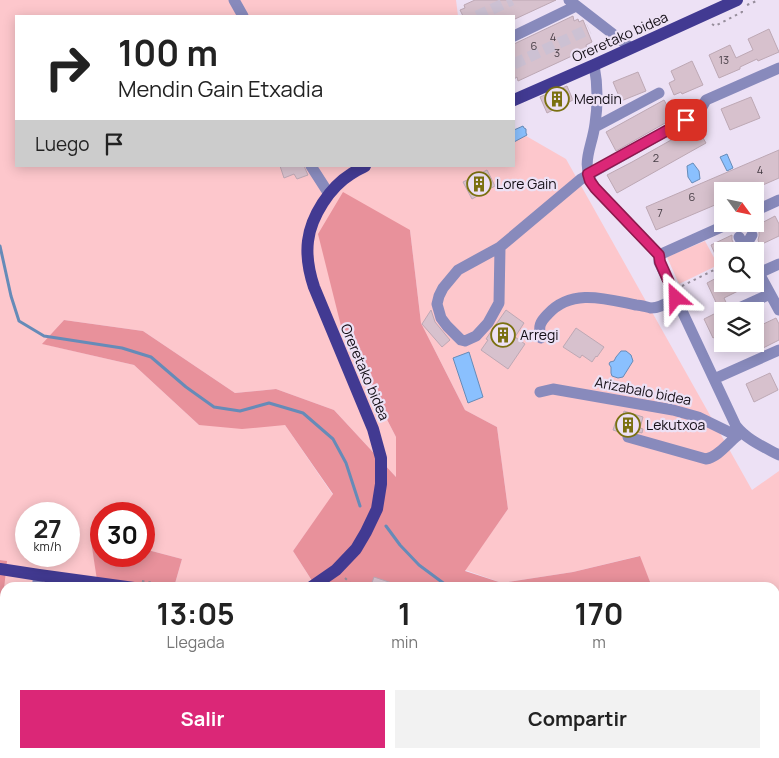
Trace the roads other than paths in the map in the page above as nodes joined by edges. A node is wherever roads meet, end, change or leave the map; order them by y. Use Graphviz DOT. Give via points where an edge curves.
graph roads {
  1 [pos="234,0"];
  2 [pos="737,0"];
  3 [pos="572,3"];
  4 [pos="242,15"];
  5 [pos="515,35"];
  6 [pos="631,48"];
  7 [pos="594,65"];
  8 [pos="779,68"];
  9 [pos="659,93"];
  10 [pos="515,100"];
  11 [pos="702,107"];
  12 [pos="686,120"];
  13 [pos="595,127"];
  14 [pos="312,167"];
  15 [pos="363,167"];
  16 [pos="588,174"];
  17 [pos="329,194"];
  18 [pos="779,200"];
  19 [pos="764,207"];
  20 [pos="714,230"];
  21 [pos="752,235"];
  22 [pos="746,242"];
  23 [pos="500,246"];
  24 [pos="659,255"];
  25 [pos="779,264"];
  26 [pos="764,268"];
  27 [pos="764,283"];
  28 [pos="674,294"];
  29 [pos="770,294"];
  30 [pos="752,302"];
  31 [pos="778,306"];
  32 [pos="541,338"];
  33 [pos="779,350"];
  34 [pos="714,379"];
  35 [pos="540,392"];
  36 [pos="739,434"];
  37 [pos="628,437"];
  38 [pos="779,455"];
  39 [pos="0,569"];
  40 [pos="38,581"];
  41 [pos="52,582"];
  42 [pos="319,582"];
  1 -- 4 [label="street"];
  2 -- 6 [label="main road, Oreretako bidea"];
  3 -- 5 [label="street"];
  3 -- 6 [label="street" via="593,26"];
  6 -- 7 [label="main road, Oreretako bidea"];
  7 -- 10 [label="main road, Oreretako bidea"];
  7 -- 13 [label="street" via="598,98"];
  8 -- 11 [label="street" via="706,100"];
  9 -- 13 [label="street"];
  12 -- 16 [label="street"];
  13 -- 16 [label="street" via="586,161"];
  14 -- 17 [label="street"];
  15 -- 17 [label="main road, Oreretako bidea" via="340,182"];
  16 -- 23 [label="street"];
  16 -- 24 [label="street, Arizabalo bidea" via="595,188"];
  17 -- 42 [label="main road, Oreretako bidea" via="311,228 309,270 373,429 381,458 381,484 377,509 356,549"];
  18 -- 19 [label="street"];
  20 -- 24 [label="street"];
  21 -- 22 [label="street"];
  23 -- 23 [label="street" via="458,270 439,296 437,304 441,318 462,340 476,336 499,303"];
  24 -- 28 [label="street, Arizabalo bidea"];
  25 -- 26 [label="street"];
  27 -- 29 [label="street"];
  28 -- 32 [label="street" via="664,305 652,308 599,297 572,299 555,308 541,322"];
  28 -- 34 [label="street, Arizabalo bidea"];
  29 -- 30 [label="street"];
  29 -- 31 [label="street"];
  33 -- 34 [label="street"];
  34 -- 36 [label="street, Arizabalo bidea"];
  35 -- 36 [label="street, Arizabalo bidea" via="553,389 673,410"];
  36 -- 37 [label="street" via="706,459"];
  36 -- 38 [label="street, Arizabalo bidea"];
  39 -- 40 [label="main road"];
  40 -- 41 [label="main road"];
}
